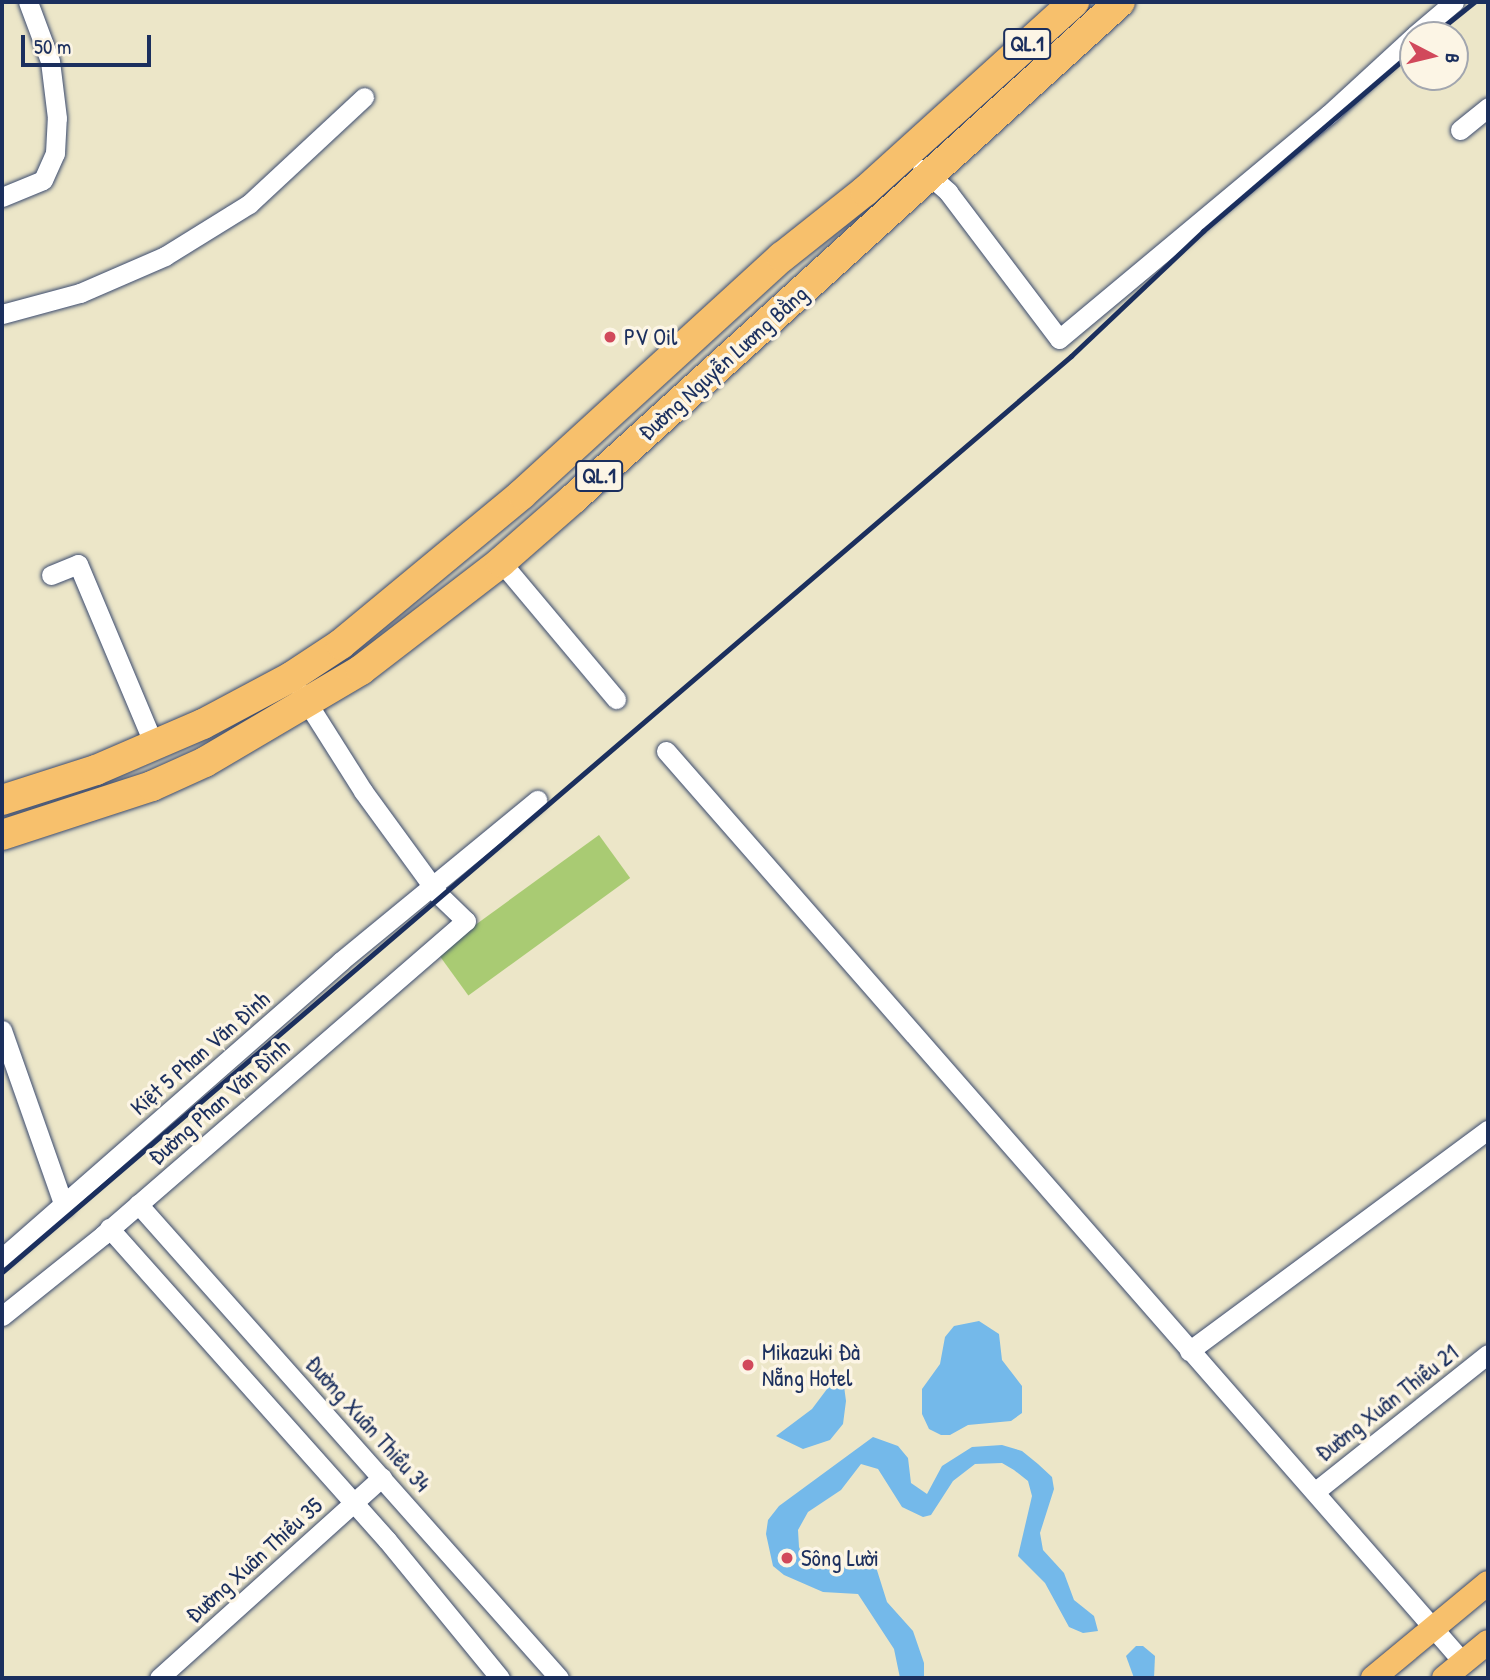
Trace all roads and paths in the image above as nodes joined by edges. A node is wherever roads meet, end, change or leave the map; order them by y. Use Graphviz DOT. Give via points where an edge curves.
graph roads {
  1 [pos="28,2"];
  2 [pos="1074,2"];
  3 [pos="1120,2"];
  4 [pos="1454,2"];
  5 [pos="1432,21"];
  6 [pos="1399,50"];
  7 [pos="364,97"];
  8 [pos="1488,107"];
  9 [pos="1460,130"];
  10 [pos="906,154"];
  11 [pos="929,176"];
  12 [pos="2,197"];
  13 [pos="2,314"];
  14 [pos="501,562"];
  15 [pos="51,575"];
  16 [pos="299,689"];
  17 [pos="616,699"];
  18 [pos="154,745"];
  19 [pos="666,751"];
  20 [pos="2,800"];
  21 [pos="537,800"];
  22 [pos="2,835"];
  23 [pos="431,885"];
  24 [pos="2,1030"];
  25 [pos="7,1067"];
  26 [pos="1488,1130"];
  27 [pos="138,1204"];
  28 [pos="64,1206"];
  29 [pos="109,1228"];
  30 [pos="2,1258"];
  31 [pos="2,1315"];
  32 [pos="1189,1351"];
  33 [pos="1488,1354"];
  34 [pos="382,1477"];
  35 [pos="1317,1490"];
  36 [pos="354,1503"];
  37 [pos="1488,1583"];
  38 [pos="1433,1628"];
  39 [pos="1488,1642"];
  40 [pos="1463,1662"];
  41 [pos="159,1678"];
  42 [pos="500,1678"];
  43 [pos="559,1678"];
  44 [pos="1373,1678"];
  45 [pos="1444,1678"];
  1 -- 12 [label="street" via="50,61 57,118 55,153 43,180"];
  2 -- 10 [label="highway, QL.1"];
  3 -- 11 [label="highway, Đường Nguyễn Lương Bằng / QL.1"];
  4 -- 5 [label="street"];
  6 -- 11 [label="street" via="1329,114 1059,339 948,192"];
  7 -- 13 [label="street" via="249,204 165,256 80,293"];
  8 -- 9 [label="street"];
  10 -- 11 [label="street"];
  10 -- 16 [label="highway, Đường Nguyễn Lương Bằng / QL.1" via="782,257 512,503 341,645"];
  11 -- 14 [label="highway, Đường Nguyễn Lương Bằng / QL.1"];
  14 -- 16 [label="highway, Đường Nguyễn Lương Bằng / QL.1" via="361,670"];
  14 -- 17 [label="street"];
  15 -- 18 [label="street" via="78,564"];
  16 -- 18 [label="highway, Đường Nguyễn Lương Bằng / QL.1"];
  16 -- 22 [label="highway, Đường Nguyễn Lương Bằng / QL.1" via="257,736 152,786"];
  16 -- 23 [label="street" via="362,791"];
  18 -- 20 [label="highway, Đường Nguyễn Lương Bằng / QL.1" via="96,770"];
  19 -- 32 [label="street"];
  21 -- 23 [label="street, Kiệt 5 Phan Văn Đình"];
  23 -- 27 [label="street, Đường Phan Văn Đình" via="466,921"];
  23 -- 28 [label="street, Kiệt 5 Phan Văn Đình"];
  24 -- 25 [label="street"];
  25 -- 28 [label="street"];
  26 -- 32 [label="street"];
  27 -- 29 [label="street, Đường Phan Văn Đình"];
  27 -- 34 [label="street, Đường Xuân Thiều 34"];
  28 -- 30 [label="street, Kiệt 5 Phan Văn Đình"];
  29 -- 31 [label="street, Đường Phan Văn Đình"];
  29 -- 36 [label="street"];
  32 -- 35 [label="street"];
  33 -- 35 [label="street, Đường Xuân Thiều 21"];
  34 -- 36 [label="street, Đường Xuân Thiều 35"];
  34 -- 43 [label="street, Đường Xuân Thiều 34"];
  35 -- 38 [label="street"];
  36 -- 41 [label="street, Đường Xuân Thiều 35"];
  36 -- 42 [label="street"];
  37 -- 38 [label="main road"];
  38 -- 40 [label="street"];
  38 -- 44 [label="main road"];
  39 -- 40 [label="main road"];
  40 -- 45 [label="main road"];
}
